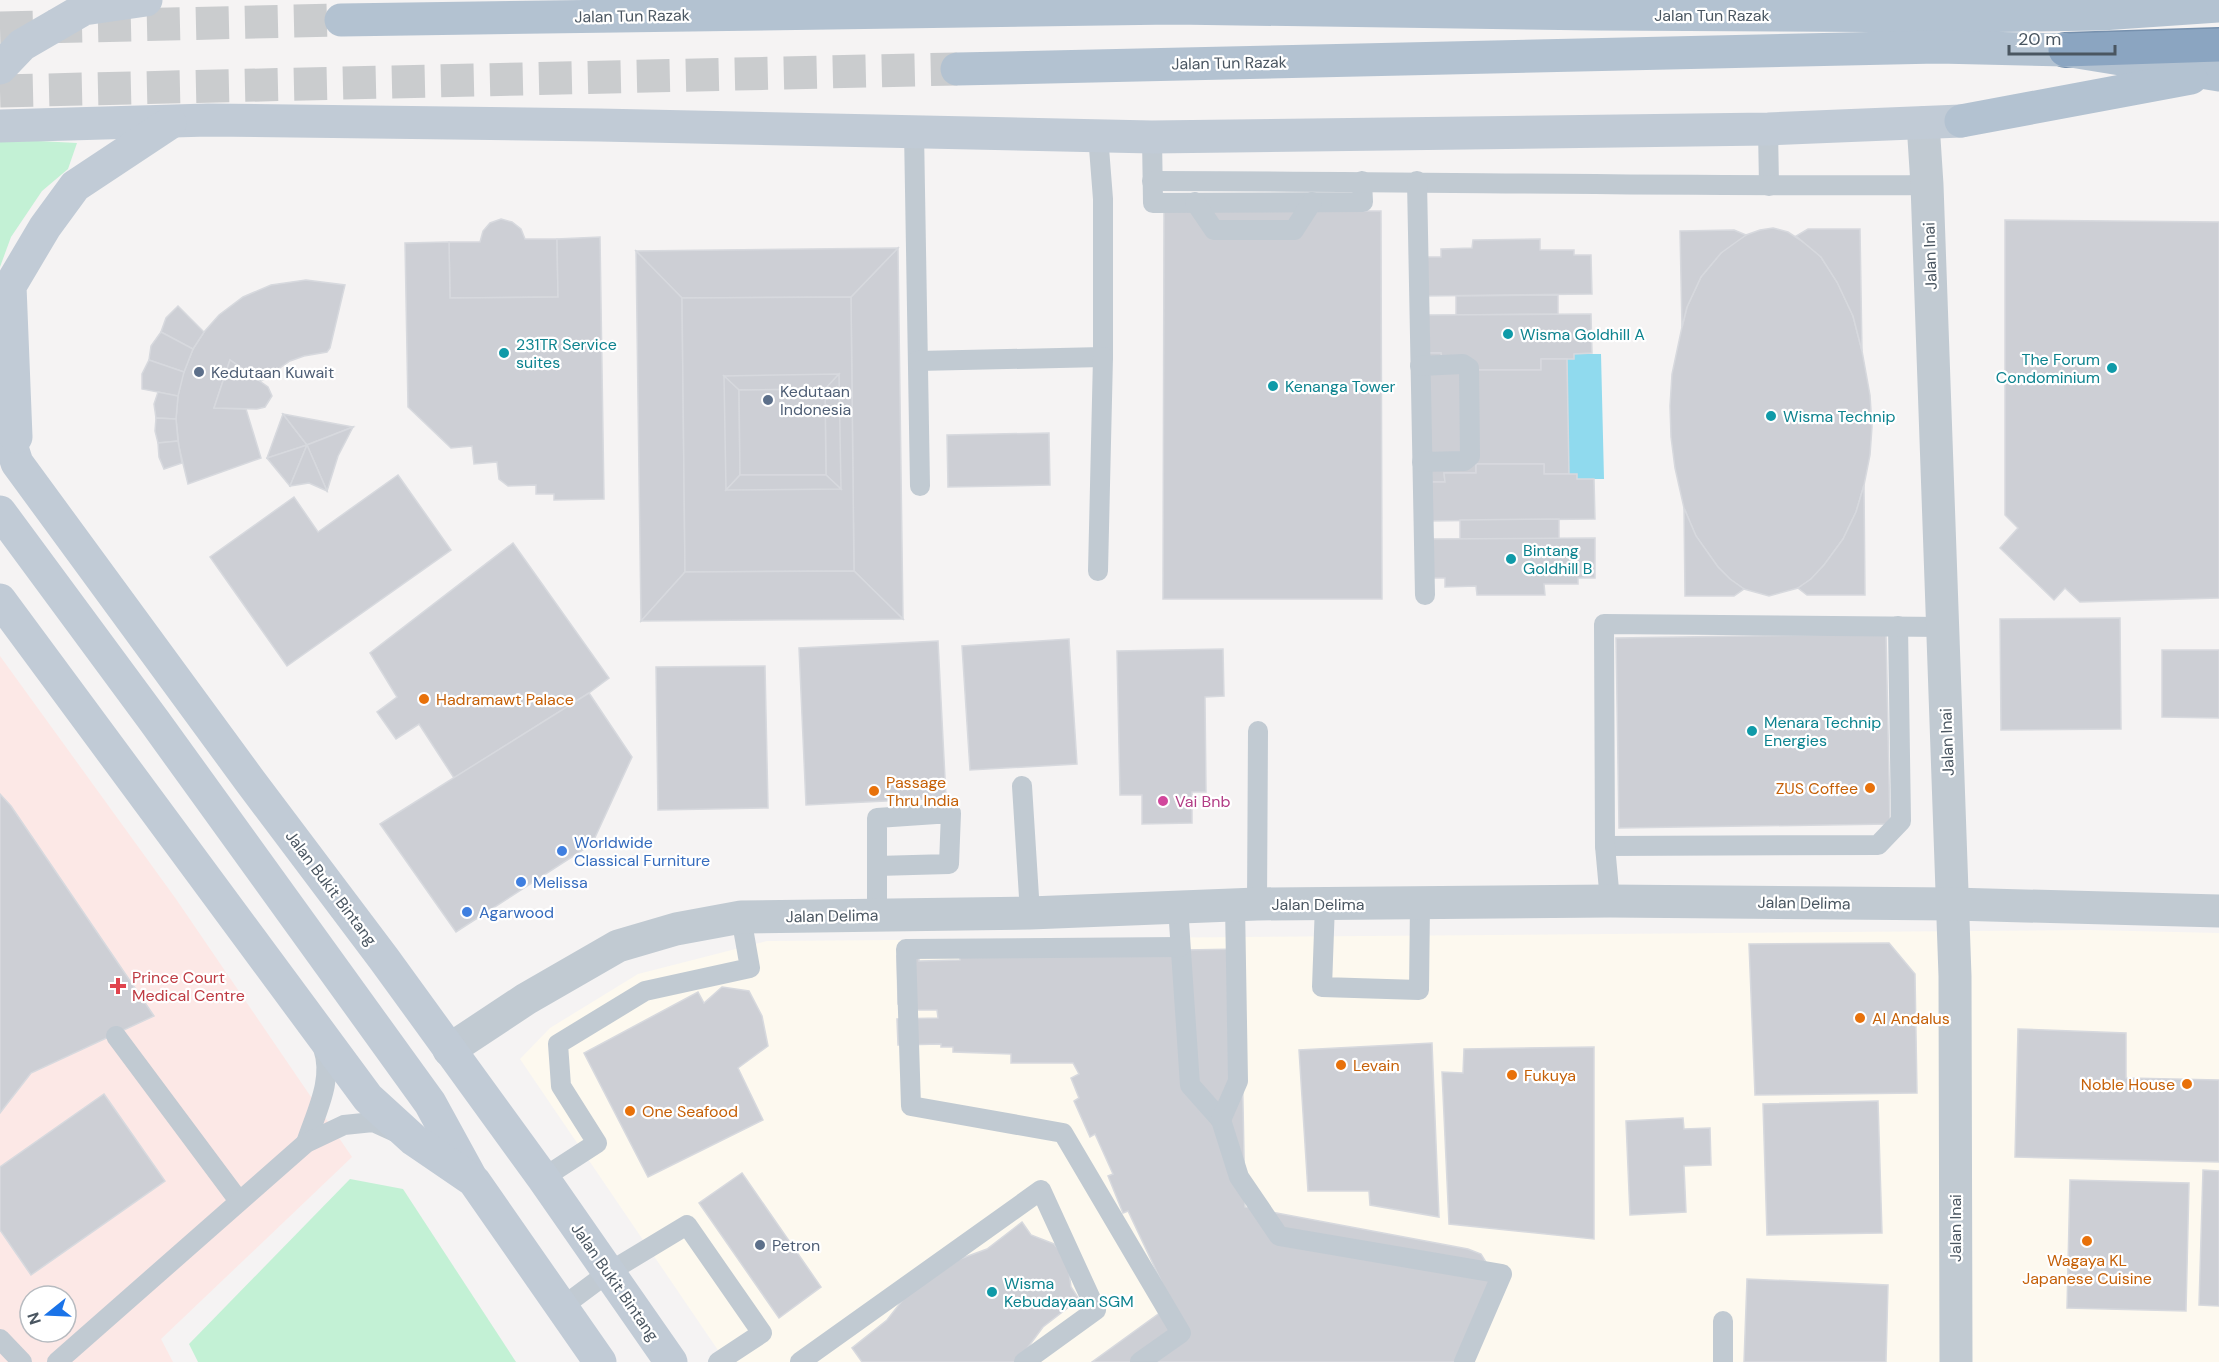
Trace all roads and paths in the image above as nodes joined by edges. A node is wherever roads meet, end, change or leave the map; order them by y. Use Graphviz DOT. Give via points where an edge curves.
graph roads {
  1 [pos="146,0"];
  2 [pos="2217,5"];
  3 [pos="1514,6"];
  4 [pos="341,20"];
  5 [pos="2065,50"];
  6 [pos="2216,65"];
  7 [pos="0,68"];
  8 [pos="957,69"];
  9 [pos="171,123"];
  10 [pos="1923,123"];
  11 [pos="0,126"];
  12 [pos="1768,129"];
  13 [pos="914,131"];
  14 [pos="1098,135"];
  15 [pos="1152,137"];
  16 [pos="1152,181"];
  17 [pos="1362,181"];
  18 [pos="1417,181"];
  19 [pos="1927,185"];
  20 [pos="1769,186"];
  21 [pos="1195,202"];
  22 [pos="1312,202"];
  23 [pos="1103,357"];
  24 [pos="918,361"];
  25 [pos="1420,366"];
  26 [pos="0,410"];
  27 [pos="17,462"];
  28 [pos="1422,462"];
  29 [pos="920,486"];
  30 [pos="0,512"];
  31 [pos="1098,571"];
  32 [pos="1425,595"];
  33 [pos="0,600"];
  34 [pos="1898,626"];
  35 [pos="1942,627"];
  36 [pos="1258,730"];
  37 [pos="1022,786"];
  38 [pos="1605,846"];
  39 [pos="877,866"];
  40 [pos="1610,901"];
  41 [pos="1246,904"];
  42 [pos="1325,904"];
  43 [pos="1420,904"];
  44 [pos="1953,904"];
  45 [pos="1178,907"];
  46 [pos="2219,911"];
  47 [pos="1030,913"];
  48 [pos="877,915"];
  49 [pos="741,916"];
  50 [pos="1180,947"];
  51 [pos="315,1024"];
  52 [pos="116,1036"];
  53 [pos="450,1050"];
  54 [pos="1238,1081"];
  55 [pos="1190,1085"];
  56 [pos="1221,1120"];
  57 [pos="414,1140"];
  58 [pos="306,1143"];
  59 [pos="543,1178"];
  60 [pos="474,1181"];
  61 [pos="239,1201"];
  62 [pos="609,1272"];
  63 [pos="562,1307"];
  64 [pos="1723,1321"];
  65 [pos="0,1339"];
  66 [pos="22,1362"];
  67 [pos="57,1362"];
  68 [pos="600,1362"];
  69 [pos="671,1362"];
  70 [pos="718,1362"];
  71 [pos="800,1362"];
  72 [pos="1024,1362"];
  73 [pos="1140,1362"];
  74 [pos="1464,1362"];
  75 [pos="1723,1362"];
  76 [pos="1956,1362"];
  1 -- 7 [label="main road, bridge" via="84,9 22,45"];
  2 -- 3 [label="main road, Jalan Tun Razak" via="2101,14 1960,16"];
  3 -- 4 [label="main road, Jalan Tun Razak"];
  5 -- 6 [label="highway"];
  5 -- 8 [label="main road, Jalan Tun Razak" via="1938,47"];
  6 -- 10 [label="main road" via="1961,121"];
  9 -- 11 [label="main road"];
  9 -- 13 [label="main road" via="208,120"];
  9 -- 27 [label="main road" via="75,186 10,286"];
  10 -- 12 [label="main road"];
  10 -- 19 [label="street, Jalan Inai"];
  12 -- 15 [label="main road"];
  12 -- 20 [label="lane"];
  13 -- 14 [label="main road"];
  13 -- 24 [label="lane"];
  14 -- 15 [label="main road"];
  14 -- 23 [label="lane" via="1103,199"];
  15 -- 16 [label="lane"];
  16 -- 17 [label="lane"];
  16 -- 21 [label="lane" via="1153,203"];
  17 -- 18 [label="lane"];
  17 -- 22 [label="lane" via="1363,202"];
  18 -- 20 [label="lane"];
  18 -- 25 [label="lane"];
  19 -- 20 [label="lane"];
  19 -- 35 [label="street, Jalan Inai"];
  21 -- 22 [label="lane"];
  21 -- 22 [label="lane" via="1214,230 1294,230"];
  23 -- 24 [label="lane"];
  23 -- 31 [label="lane"];
  24 -- 29 [label="lane"];
  25 -- 28 [label="lane"];
  25 -- 28 [label="lane" via="1463,364 1469,368 1470,456 1464,461"];
  26 -- 27 [label="main road, Jalan Bukit Bintang"];
  27 -- 53 [label="main road, Jalan Bukit Bintang"];
  28 -- 32 [label="lane"];
  30 -- 60 [label="main road" via="430,1103"];
  33 -- 51 [label="main road"];
  34 -- 35 [label="lane"];
  34 -- 38 [label="lane" via="1901,821 1878,845"];
  34 -- 38 [label="lane" via="1604,624"];
  35 -- 44 [label="street, Jalan Inai"];
  36 -- 41 [label="lane"];
  37 -- 47 [label="lane"];
  38 -- 40 [label="lane"];
  39 -- 39 [label="lane" via="950,864 951,813 877,818"];
  39 -- 48 [label="lane"];
  40 -- 43 [label="street, Jalan Delima"];
  40 -- 44 [label="street, Jalan Delima"];
  41 -- 42 [label="street, Jalan Delima"];
  41 -- 45 [label="street, Jalan Delima"];
  41 -- 54 [label="lane"];
  42 -- 43 [label="street, Jalan Delima"];
  42 -- 43 [label="lane" via="1322,987 1419,990"];
  44 -- 46 [label="street, Jalan Delima"];
  44 -- 76 [label="street, Jalan Inai"];
  45 -- 47 [label="street, Jalan Delima"];
  45 -- 50 [label="lane"];
  47 -- 48 [label="street, Jalan Delima"];
  48 -- 49 [label="street, Jalan Delima"];
  49 -- 53 [label="street, Jalan Delima" via="618,946 526,999"];
  49 -- 59 [label="lane" via="750,968 645,991 558,1044 561,1086 597,1143"];
  50 -- 55 [label="lane"];
  50 -- 73 [label="lane" via="906,949 911,1106 1063,1133 1182,1333"];
  51 -- 57 [label="main road" via="368,1098"];
  51 -- 58 [label="lane" via="328,1072"];
  52 -- 61 [label="lane"];
  53 -- 59 [label="main road, Jalan Bukit Bintang"];
  54 -- 55 [label="lane" via="1214,1094"];
  54 -- 56 [label="lane"];
  55 -- 56 [label="lane"];
  56 -- 74 [label="lane" via="1239,1177 1280,1236 1502,1274"];
  57 -- 58 [label="lane" via="373,1122 344,1125"];
  57 -- 60 [label="main road"];
  58 -- 61 [label="lane"];
  59 -- 62 [label="main road, Jalan Bukit Bintang"];
  60 -- 63 [label="main road"];
  61 -- 67 [label="lane"];
  62 -- 63 [label="lane"];
  62 -- 69 [label="main road, Jalan Bukit Bintang"];
  62 -- 70 [label="lane" via="687,1226 762,1333"];
  63 -- 68 [label="main road"];
  64 -- 75 [label="lane"];
  65 -- 66 [label="lane"];
  71 -- 72 [label="lane" via="1041,1190 1096,1310"];
}
